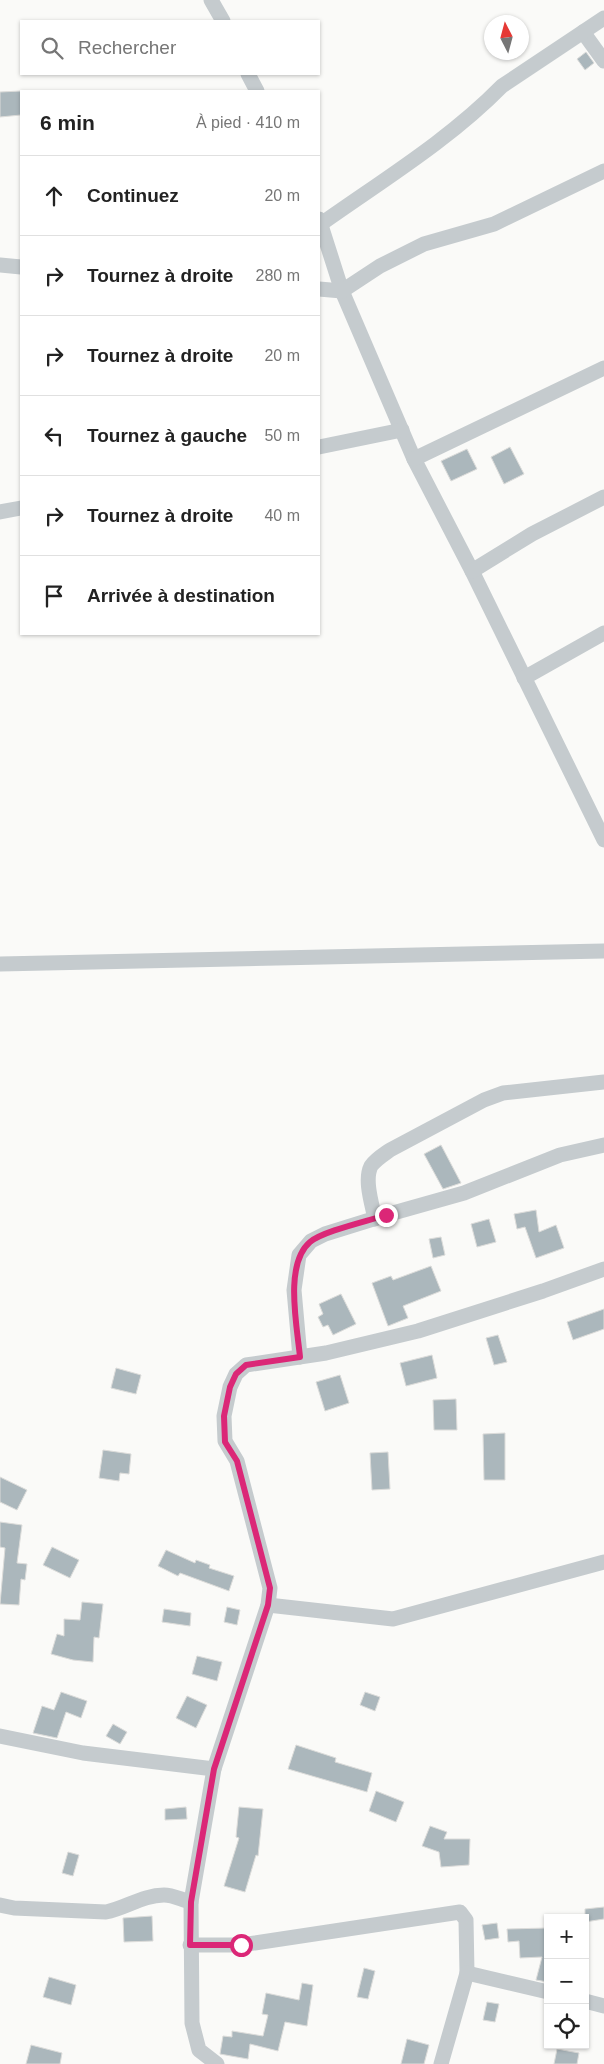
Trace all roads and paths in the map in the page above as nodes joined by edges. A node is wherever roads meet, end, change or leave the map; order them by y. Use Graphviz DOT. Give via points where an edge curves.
graph roads {
  1 [pos="211,0"];
  2 [pos="604,18"];
  3 [pos="222,20"];
  4 [pos="582,32"];
  5 [pos="604,60"];
  6 [pos="249,75"];
  7 [pos="256,90"];
  8 [pos="604,171"];
  9 [pos="320,221"];
  10 [pos="0,265"];
  11 [pos="20,267"];
  12 [pos="320,289"];
  13 [pos="342,291"];
  14 [pos="604,368"];
  15 [pos="402,430"];
  16 [pos="320,447"];
  17 [pos="414,459"];
  18 [pos="604,497"];
  19 [pos="20,508"];
  20 [pos="0,512"];
  21 [pos="472,571"];
  22 [pos="604,633"];
  23 [pos="524,678"];
  24 [pos="604,840"];
  25 [pos="604,951"];
  26 [pos="0,964"];
  27 [pos="604,1082"];
  28 [pos="604,1145"];
  29 [pos="375,1219"];
  30 [pos="604,1269"];
  31 [pos="300,1357"];
  32 [pos="604,1562"];
  33 [pos="268,1605"];
  34 [pos="0,1736"];
  35 [pos="214,1769"];
  36 [pos="191,1902"];
  37 [pos="0,1905"];
  38 [pos="190,1945"];
  39 [pos="467,1973"];
  40 [pos="544,1991"];
  41 [pos="589,2001"];
  42 [pos="604,2006"];
  43 [pos="217,2064"];
  44 [pos="440,2064"];
  1 -- 3 [label="street"];
  2 -- 4 [label="street"];
  4 -- 5 [label="street"];
  4 -- 9 [label="street" via="502,86 426,152"];
  6 -- 7 [label="street"];
  8 -- 13 [label="street" via="494,224 424,244 380,266"];
  9 -- 13 [label="street"];
  10 -- 11 [label="street"];
  12 -- 13 [label="street"];
  13 -- 15 [label="street"];
  14 -- 17 [label="street"];
  15 -- 16 [label="street"];
  15 -- 17 [label="street"];
  17 -- 21 [label="street"];
  18 -- 21 [label="street" via="532,534"];
  19 -- 20 [label="street"];
  21 -- 23 [label="street"];
  22 -- 23 [label="street"];
  23 -- 24 [label="street"];
  25 -- 26 [label="street"];
  27 -- 29 [label="street" via="504,1093 484,1100 390,1150 370,1167 368,1180"];
  28 -- 29 [label="street" via="560,1155 464,1193"];
  29 -- 31 [label="street" via="311,1241 299,1255 294,1290"];
  30 -- 31 [label="street" via="418,1331"];
  31 -- 33 [label="street" via="246,1365 236,1374 230,1387 224,1416 225,1442 237,1461 270,1588"];
  32 -- 33 [label="street" via="394,1618"];
  33 -- 35 [label="street"];
  34 -- 35 [label="street" via="83,1753"];
  35 -- 36 [label="street"];
  36 -- 37 [label="street" via="165,1895 149,1896 106,1912"];
  36 -- 38 [label="street"];
  38 -- 39 [label="street" via="241,1945 460,1912 466,1920"];
  38 -- 43 [label="street" via="192,2023 199,2050"];
  39 -- 40 [label="street"];
  39 -- 44 [label="street"];
  41 -- 42 [label="street"];
}
